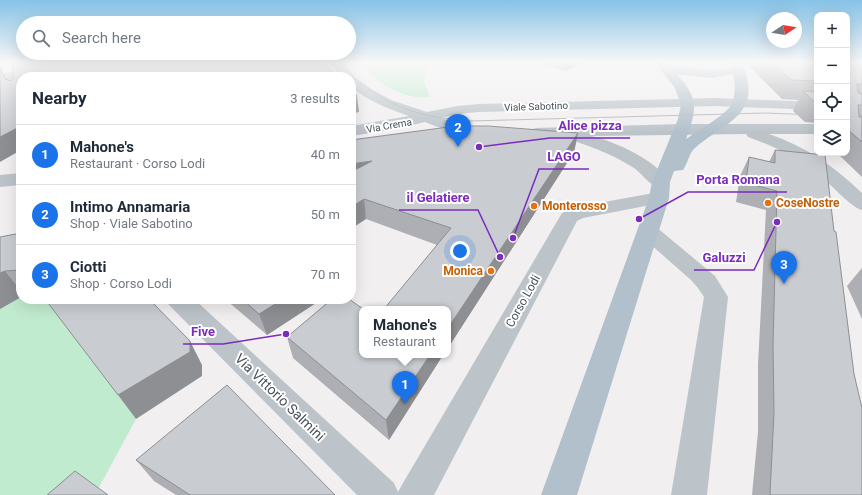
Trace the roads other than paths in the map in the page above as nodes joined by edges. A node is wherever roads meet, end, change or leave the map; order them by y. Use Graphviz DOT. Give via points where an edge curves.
graph roads {
  1 [pos="359,86"];
  2 [pos="680,86"];
  3 [pos="741,86"];
  4 [pos="687,102"];
  5 [pos="740,102"];
  6 [pos="814,106"];
  7 [pos="426,118"];
  8 [pos="811,129"];
  9 [pos="356,130"];
  10 [pos="682,130"];
  11 [pos="710,130"];
  12 [pos="739,130"];
  13 [pos="520,133"];
  14 [pos="557,133"];
  15 [pos="492,134"];
  16 [pos="16,179"];
  17 [pos="0,181"];
  18 [pos="660,190"];
  19 [pos="862,204"];
  20 [pos="648,231"];
  21 [pos="183,304"];
  22 [pos="382,495"];
  23 [pos="414,495"];
  24 [pos="559,495"];
  25 [pos="689,495"];
  1 -- 7 [label="street" via="372,96 397,108"];
  2 -- 4 [label="main road"];
  3 -- 5 [label="main road"];
  4 -- 5 [label="street, Viale Sabotino"];
  4 -- 7 [label="street, Viale Sabotino" via="479,108 457,110"];
  4 -- 10 [label="main road" via="687,115"];
  5 -- 6 [label="street, Viale Sabotino"];
  5 -- 11 [label="main road" via="735,111"];
  7 -- 9 [label="street, Via Crema"];
  7 -- 15 [label="street" via="462,132"];
  8 -- 12 [label="street"];
  10 -- 11 [label="street"];
  10 -- 14 [label="street"];
  10 -- 18 [label="main road"];
  11 -- 12 [label="street"];
  11 -- 18 [label="main road" via="686,147 669,185"];
  12 -- 19 [label="street" via="780,144 806,158 841,184"];
  13 -- 14 [label="street"];
  14 -- 18 [label="street" via="589,140 621,152 642,165"];
  16 -- 17 [label="street"];
  18 -- 20 [label="main road"];
  18 -- 23 [label="street, Corso Lodi" via="570,217"];
  20 -- 24 [label="main road"];
  20 -- 25 [label="street" via="699,274 716,297"];
  21 -- 22 [label="street, Via Vittorio Salmini"];
}
